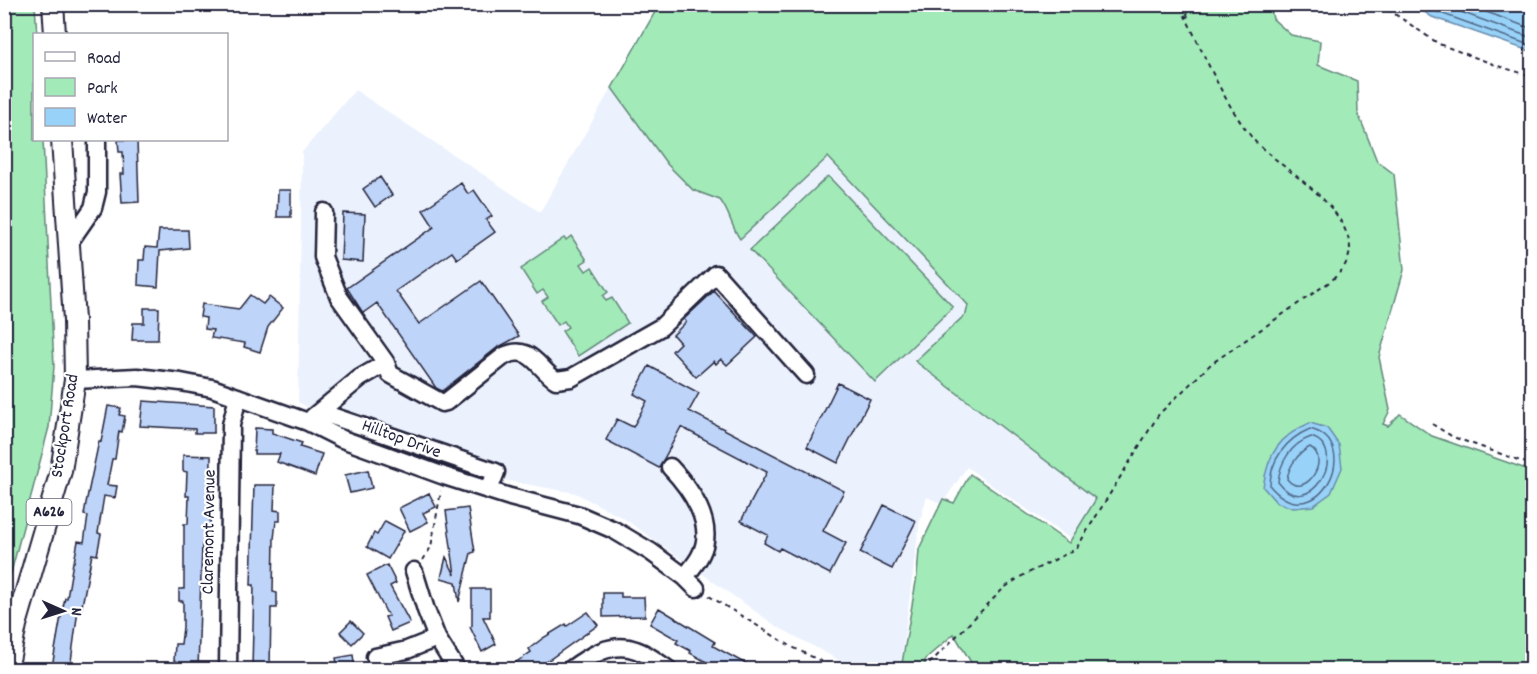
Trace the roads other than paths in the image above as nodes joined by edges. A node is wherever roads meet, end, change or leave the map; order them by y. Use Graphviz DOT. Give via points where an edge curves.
graph roads {
  1 [pos="53,4"];
  2 [pos="55,33"];
  3 [pos="62,141"];
  4 [pos="97,141"];
  5 [pos="324,212"];
  6 [pos="69,244"];
  7 [pos="386,363"];
  8 [pos="807,375"];
  9 [pos="75,381"];
  10 [pos="238,397"];
  11 [pos="314,417"];
  12 [pos="670,467"];
  13 [pos="489,490"];
  14 [pos="413,567"];
  15 [pos="437,638"];
  16 [pos="375,657"];
  17 [pos="7,669"];
  18 [pos="228,669"];
  19 [pos="457,669"];
  20 [pos="570,669"];
  21 [pos="669,669"];
  1 -- 2 [label="main road"];
  3 -- 6 [label="main road, Stockport Road / A626"];
  4 -- 6 [label="street" via="97,192 93,208"];
  5 -- 7 [label="street" via="323,257 339,297"];
  6 -- 9 [label="main road, Stockport Road / A626"];
  7 -- 8 [label="street" via="390,374 442,403 512,352 526,354 556,380 572,378 653,332 716,274"];
  7 -- 11 [label="street" via="360,378"];
  9 -- 10 [label="street, Hilltop Drive" via="137,377 212,387"];
  9 -- 17 [label="main road, Stockport Road / A626" via="61,471"];
  10 -- 11 [label="street, Hilltop Drive"];
  10 -- 18 [label="street, Claremont Avenue" via="231,425"];
  11 -- 13 [label="street, Hilltop Drive" via="342,439"];
  11 -- 13 [label="street" via="496,472"];
  12 -- 13 [label="street, Hilltop Drive" via="685,483 705,528 705,542 690,583 651,552 614,530 579,515"];
  14 -- 15 [label="street"];
  15 -- 16 [label="street"];
  15 -- 19 [label="street"];
  20 -- 21 [label="street" via="595,654 624,647 637,650"];
}
